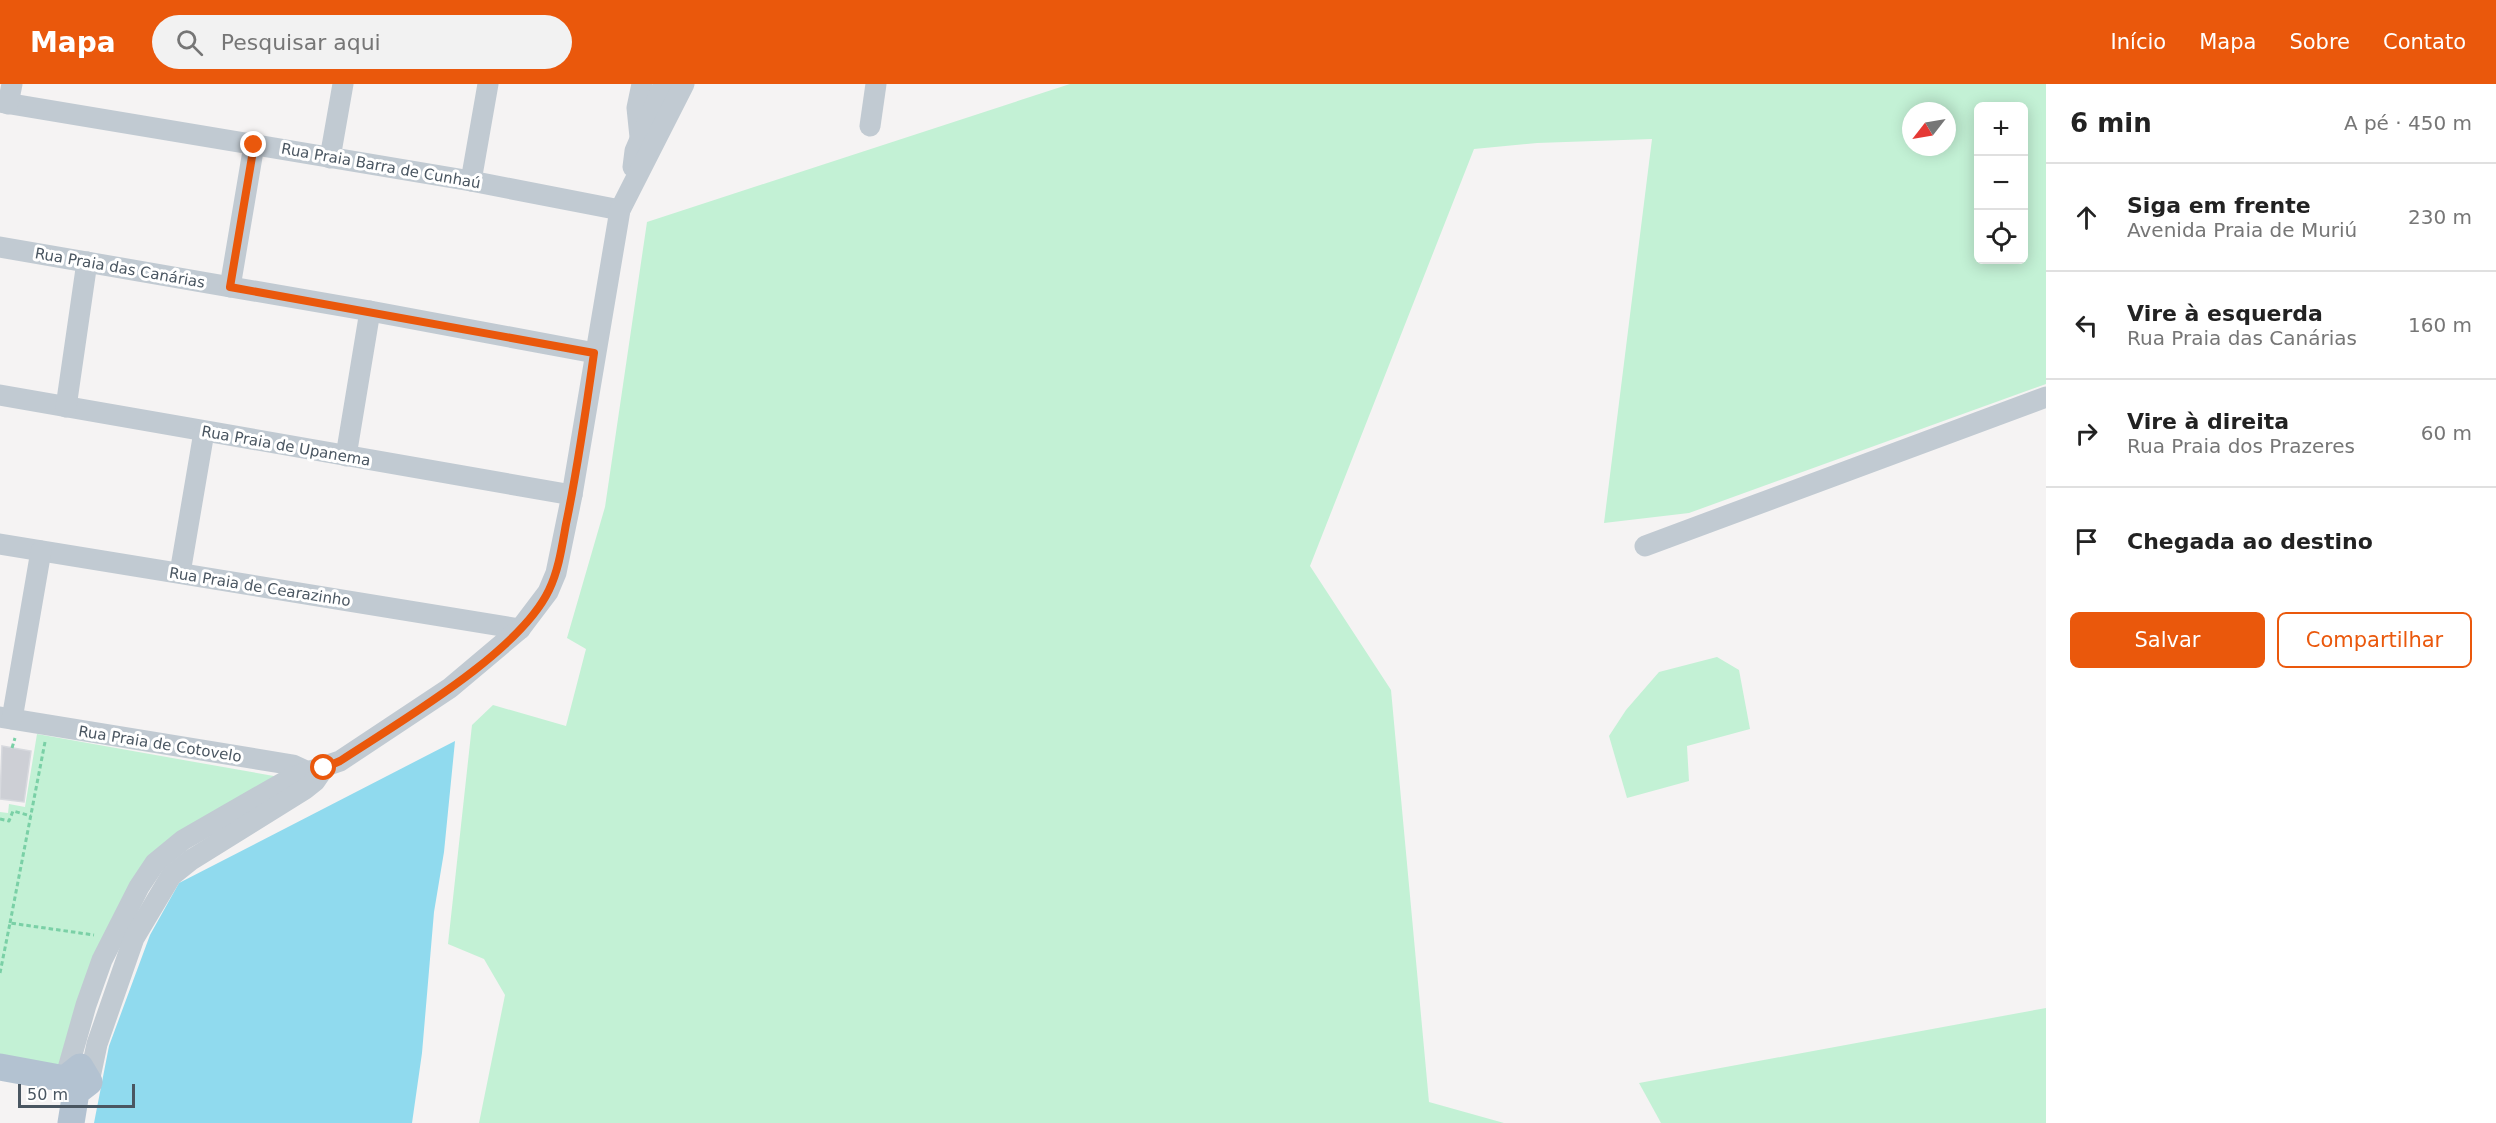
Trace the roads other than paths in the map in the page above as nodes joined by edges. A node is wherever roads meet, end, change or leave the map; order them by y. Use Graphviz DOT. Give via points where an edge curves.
graph roads {
  1 [pos="343,84"];
  2 [pos="488,84"];
  3 [pos="642,84"];
  4 [pos="876,84"];
  5 [pos="677,85"];
  6 [pos="7,97"];
  7 [pos="870,126"];
  8 [pos="641,139"];
  9 [pos="254,145"];
  10 [pos="330,158"];
  11 [pos="471,181"];
  12 [pos="625,202"];
  13 [pos="0,247"];
  14 [pos="87,262"];
  15 [pos="230,287"];
  16 [pos="370,310"];
  17 [pos="594,353"];
  18 [pos="0,395"];
  19 [pos="2046,397"];
  20 [pos="66,407"];
  21 [pos="204,432"];
  22 [pos="346,456"];
  23 [pos="572,495"];
  24 [pos="0,544"];
  25 [pos="1645,546"];
  26 [pos="41,551"];
  27 [pos="180,573"];
  28 [pos="520,629"];
  29 [pos="9,724"];
  30 [pos="315,773"];
  31 [pos="0,1067"];
  32 [pos="77,1084"];
  33 [pos="70,1123"];
  1 -- 10 [label="street"];
  2 -- 11 [label="street"];
  3 -- 8 [label="street" via="637,108"];
  4 -- 7 [label="street"];
  5 -- 8 [label="street"];
  5 -- 12 [label="street"];
  6 -- 9 [label="street, Rua Praia Barra de Cunhaú"];
  8 -- 12 [label="street"];
  9 -- 10 [label="street, Rua Praia Barra de Cunhaú"];
  9 -- 15 [label="street"];
  10 -- 11 [label="street, Rua Praia Barra de Cunhaú"];
  11 -- 12 [label="street, Rua Praia Barra de Cunhaú"];
  12 -- 17 [label="street"];
  13 -- 14 [label="street, Rua Praia das Canárias"];
  14 -- 15 [label="street, Rua Praia das Canárias"];
  14 -- 20 [label="street"];
  15 -- 16 [label="street, Rua Praia das Canárias"];
  16 -- 17 [label="street, Rua Praia das Canárias"];
  16 -- 22 [label="street"];
  17 -- 23 [label="street"];
  18 -- 20 [label="street, Rua Praia de Upanema"];
  19 -- 25 [label="street"];
  20 -- 21 [label="street, Rua Praia de Upanema"];
  21 -- 22 [label="street, Rua Praia de Upanema"];
  21 -- 27 [label="street"];
  22 -- 23 [label="street, Rua Praia de Upanema"];
  23 -- 28 [label="street" via="556,573 543,600"];
  24 -- 26 [label="street, Rua Praia de Cearazinho"];
  26 -- 27 [label="street, Rua Praia de Cearazinho"];
  26 -- 29 [label="street"];
  27 -- 28 [label="street, Rua Praia de Cearazinho"];
  28 -- 30 [label="street" via="450,688 340,761"];
  29 -- 30 [label="street, Rua Praia de Cotovelo" via="48,725 293,765"];
  30 -- 32 [label="street" via="183,840 155,863 102,960 86,1005"];
  31 -- 32 [label="main road"];
  32 -- 33 [label="main road"];
}
